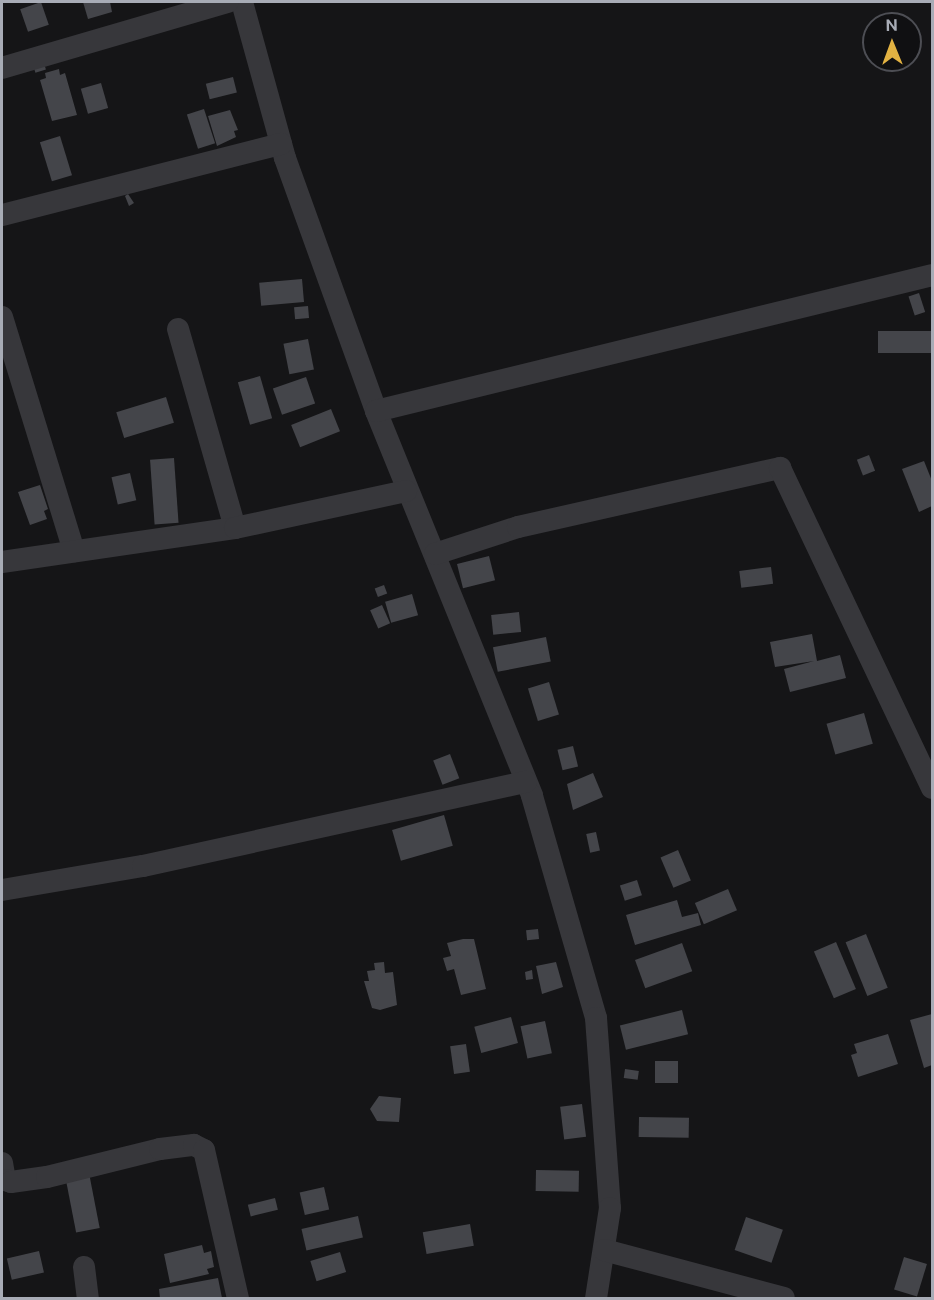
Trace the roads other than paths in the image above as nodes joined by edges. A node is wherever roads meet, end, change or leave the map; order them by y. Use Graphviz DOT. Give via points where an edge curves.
graph roads {
  1 [pos="228,2"];
  2 [pos="242,2"];
  3 [pos="2,68"];
  4 [pos="281,144"];
  5 [pos="2,215"];
  6 [pos="933,275"];
  7 [pos="2,317"];
  8 [pos="178,329"];
  9 [pos="376,411"];
  10 [pos="406,491"];
  11 [pos="235,528"];
  12 [pos="74,551"];
  13 [pos="435,554"];
  14 [pos="2,562"];
  15 [pos="923,746"];
  16 [pos="526,783"];
  17 [pos="933,788"];
  18 [pos="2,890"];
  19 [pos="2,1163"];
  20 [pos="604,1250"];
  21 [pos="84,1267"];
  22 [pos="88,1299"];
  23 [pos="238,1299"];
  24 [pos="596,1299"];
  25 [pos="784,1299"];
  1 -- 3 [label="street"];
  2 -- 4 [label="street"];
  4 -- 5 [label="street"];
  4 -- 9 [label="street"];
  6 -- 9 [label="street"];
  7 -- 12 [label="street"];
  8 -- 11 [label="street"];
  9 -- 10 [label="street"];
  10 -- 11 [label="street"];
  10 -- 13 [label="street"];
  11 -- 12 [label="street"];
  12 -- 14 [label="street"];
  13 -- 15 [label="street" via="518,527 780,468"];
  13 -- 16 [label="street"];
  15 -- 17 [label="street"];
  16 -- 18 [label="street" via="143,866"];
  16 -- 20 [label="street" via="596,1018 610,1208"];
  19 -- 23 [label="street" via="5,1180 11,1182 160,1149 194,1145 204,1150"];
  20 -- 24 [label="street"];
  20 -- 25 [label="street"];
  21 -- 22 [label="street"];
}
